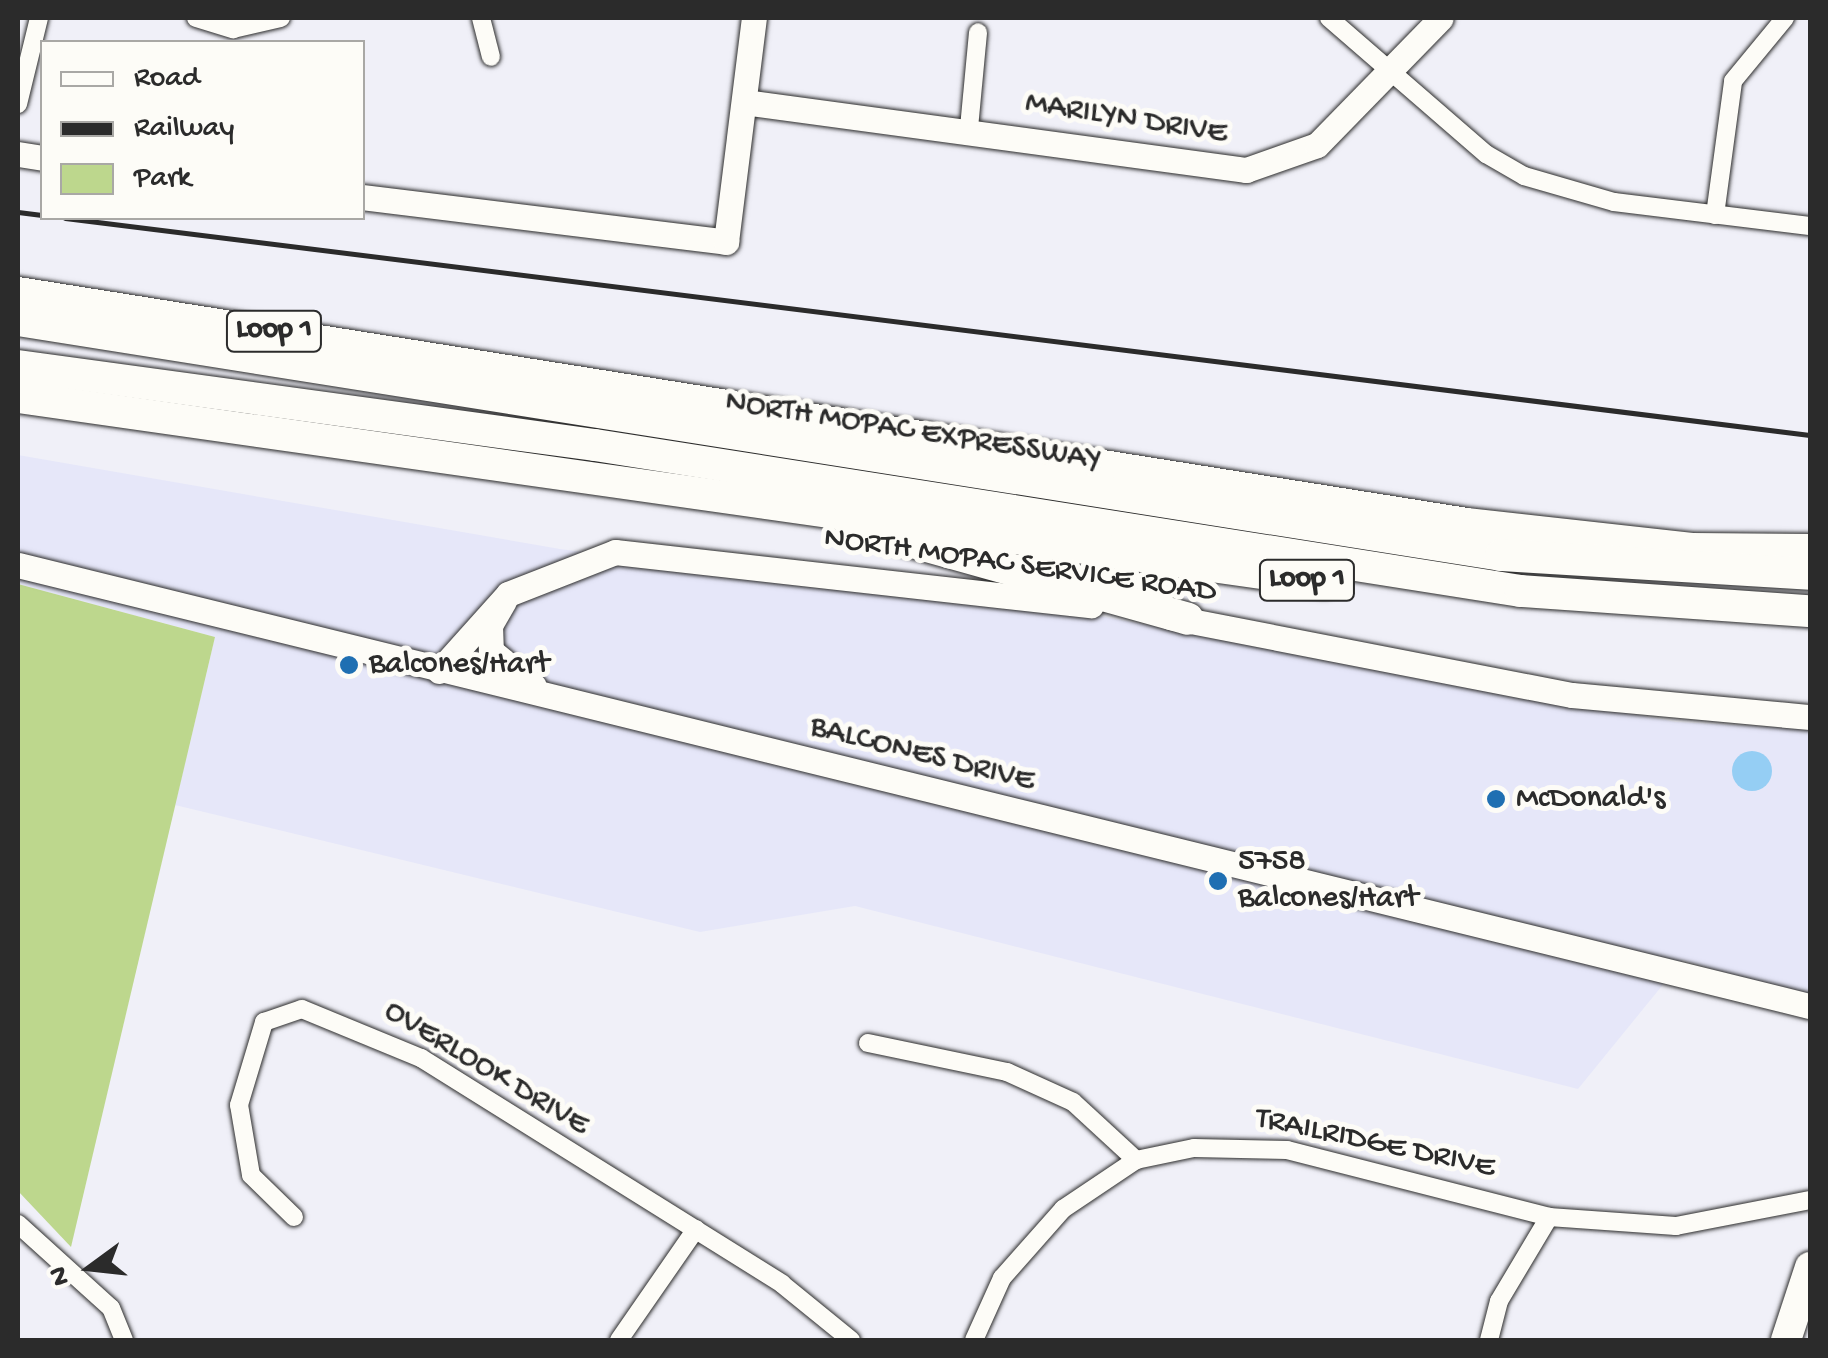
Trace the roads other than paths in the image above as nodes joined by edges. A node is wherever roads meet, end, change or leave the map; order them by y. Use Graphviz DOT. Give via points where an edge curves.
graph roads {
  1 [pos="39,18"];
  2 [pos="196,18"];
  3 [pos="281,18"];
  4 [pos="482,18"];
  5 [pos="754,18"];
  6 [pos="1329,18"];
  7 [pos="1442,18"];
  8 [pos="1785,18"];
  9 [pos="978,32"];
  10 [pos="490,57"];
  11 [pos="1392,72"];
  12 [pos="744,102"];
  13 [pos="18,104"];
  14 [pos="969,128"];
  15 [pos="365,197"];
  16 [pos="1715,215"];
  17 [pos="1810,226"];
  18 [pos="18,292"];
  19 [pos="18,320"];
  20 [pos="18,366"];
  21 [pos="531,372"];
  22 [pos="18,397"];
  23 [pos="800,442"];
  24 [pos="430,455"];
  25 [pos="752,472"];
  26 [pos="804,510"];
  27 [pos="1810,550"];
  28 [pos="1599,554"];
  29 [pos="18,565"];
  30 [pos="1810,574"];
  31 [pos="508,594"];
  32 [pos="1810,611"];
  33 [pos="1188,619"];
  34 [pos="1810,632"];
  35 [pos="439,671"];
  36 [pos="550,696"];
  37 [pos="1810,718"];
  38 [pos="1810,1006"];
  39 [pos="868,1043"];
  40 [pos="1136,1160"];
  41 [pos="1810,1200"];
  42 [pos="294,1217"];
  43 [pos="1550,1217"];
  44 [pos="18,1224"];
  45 [pos="696,1228"];
  46 [pos="1810,1267"];
  47 [pos="124,1336"];
  48 [pos="619,1340"];
  49 [pos="851,1340"];
  50 [pos="974,1340"];
  51 [pos="1489,1340"];
  52 [pos="1786,1340"];
  1 -- 13 [label="street"];
  2 -- 3 [label="street" via="233,29"];
  4 -- 10 [label="street"];
  5 -- 12 [label="street"];
  6 -- 11 [label="street"];
  7 -- 11 [label="street, MARILYN DRIVE"];
  8 -- 16 [label="street" via="1733,82"];
  9 -- 14 [label="street"];
  11 -- 14 [label="street, MARILYN DRIVE" via="1316,145 1246,170"];
  11 -- 16 [label="street" via="1524,176 1614,202"];
  12 -- 14 [label="street, MARILYN DRIVE"];
  12 -- 15 [label="street" via="726,242"];
  16 -- 17 [label="street"];
  18 -- 21 [label="highway, NORTH MOPAC EXPRESSWAY / Loop 1"];
  19 -- 23 [label="highway"];
  20 -- 25 [label="highway"];
  21 -- 23 [label="highway"];
  21 -- 28 [label="highway, NORTH MOPAC EXPRESSWAY / Loop 1"];
  22 -- 24 [label="highway, Loop 1"];
  23 -- 28 [label="highway"];
  24 -- 25 [label="highway" via="480,442"];
  24 -- 26 [label="highway, Loop 1"];
  25 -- 32 [label="highway" via="1521,591"];
  26 -- 33 [label="highway"];
  26 -- 34 [label="highway, Loop 1" via="1528,612"];
  27 -- 28 [label="highway, NORTH MOPAC EXPRESSWAY / Loop 1"];
  28 -- 30 [label="highway"];
  29 -- 35 [label="street, BALCONES DRIVE"];
  31 -- 33 [label="street, NORTH MOPAC SERVICE ROAD" via="577,560 646,552"];
  31 -- 35 [label="street, NORTH MOPAC SERVICE ROAD"];
  31 -- 36 [label="street" via="490,624 491,651"];
  33 -- 37 [label="street, NORTH MOPAC SERVICE ROAD" via="1572,695"];
  35 -- 36 [label="street, BALCONES DRIVE"];
  36 -- 38 [label="street, BALCONES DRIVE"];
  39 -- 40 [label="street" via="1007,1072 1073,1102"];
  40 -- 43 [label="street, TRAILRIDGE DRIVE" via="1240,1144 1287,1150"];
  40 -- 50 [label="street, TRAILRIDGE DRIVE" via="1030,1241"];
  41 -- 43 [label="street, TRAILRIDGE DRIVE" via="1676,1226"];
  42 -- 45 [label="street, OVERLOOK DRIVE" via="252,1176 239,1105 264,1022 302,1009 421,1058"];
  43 -- 51 [label="street" via="1498,1301"];
  44 -- 47 [label="street" via="111,1308"];
  45 -- 48 [label="street"];
  45 -- 49 [label="street, OVERLOOK DRIVE"];
  46 -- 52 [label="main road"];
}
